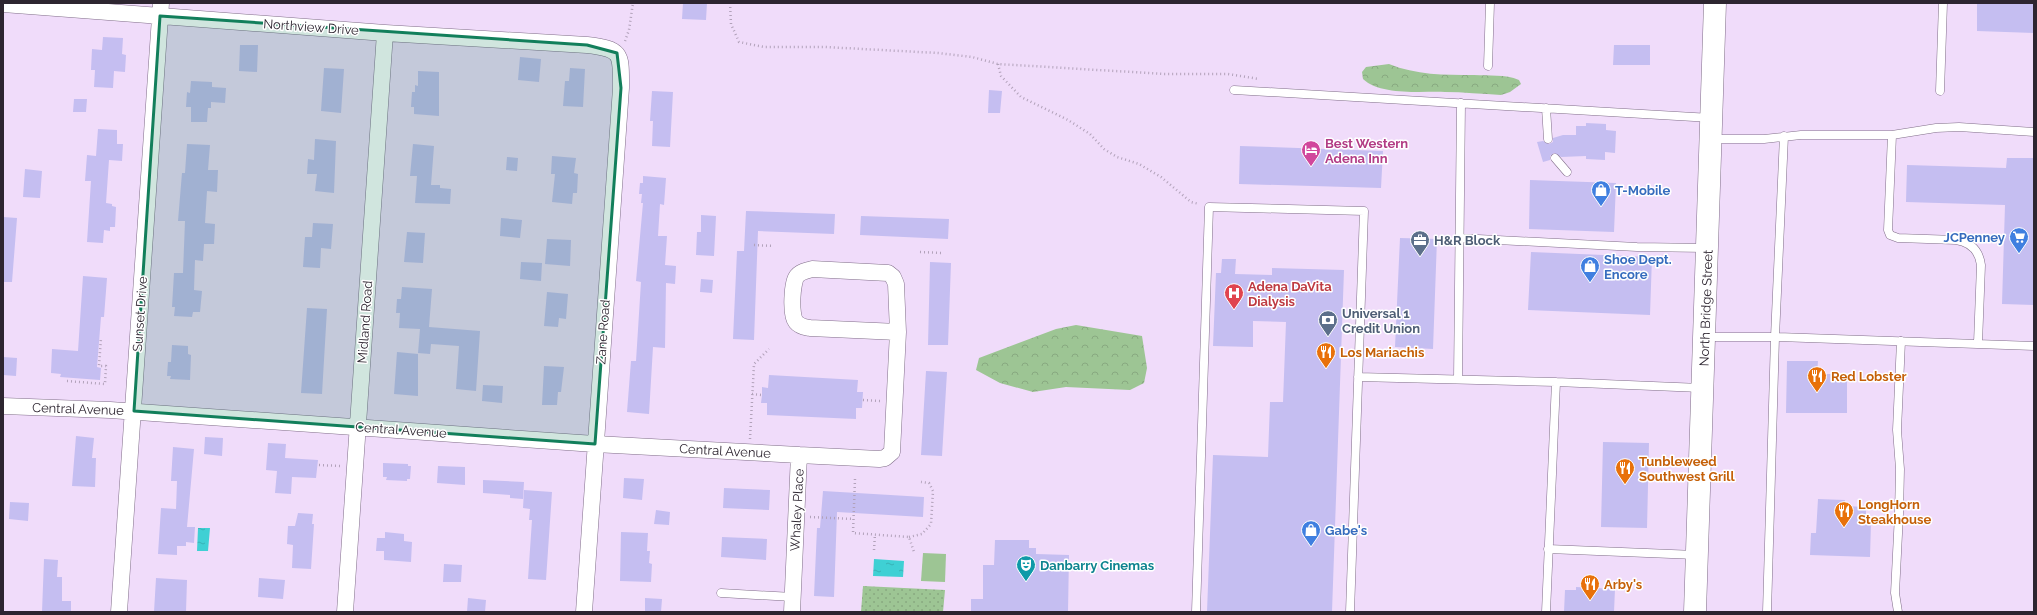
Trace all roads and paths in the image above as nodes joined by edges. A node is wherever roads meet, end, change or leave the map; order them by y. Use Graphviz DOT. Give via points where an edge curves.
graph roads {
  1 [pos="633,3"];
  2 [pos="730,3"];
  3 [pos="1490,3"];
  4 [pos="1715,3"];
  5 [pos="1943,3"];
  6 [pos="3,4"];
  7 [pos="160,9"];
  8 [pos="385,33"];
  9 [pos="617,53"];
  10 [pos="998,64"];
  11 [pos="1488,66"];
  12 [pos="1266,80"];
  13 [pos="1234,90"];
  14 [pos="1940,91"];
  15 [pos="1461,103"];
  16 [pos="1546,108"];
  17 [pos="1711,128"];
  18 [pos="2034,132"];
  19 [pos="1892,135"];
  20 [pos="1784,136"];
  21 [pos="1548,139"];
  22 [pos="1555,158"];
  23 [pos="1567,172"];
  24 [pos="1209,207"];
  25 [pos="1458,238"];
  26 [pos="754,245"];
  27 [pos="774,246"];
  28 [pos="1708,248"];
  29 [pos="920,252"];
  30 [pos="942,253"];
  31 [pos="898,332"];
  32 [pos="1704,337"];
  33 [pos="1775,337"];
  34 [pos="101,338"];
  35 [pos="1901,341"];
  36 [pos="1978,344"];
  37 [pos="2034,346"];
  38 [pos="769,349"];
  39 [pos="1358,377"];
  40 [pos="1458,379"];
  41 [pos="67,381"];
  42 [pos="1556,382"];
  43 [pos="1703,388"];
  44 [pos="752,394"];
  45 [pos="762,395"];
  46 [pos="3,406"];
  47 [pos="134,411"];
  48 [pos="357,427"];
  49 [pos="595,444"];
  50 [pos="749,453"];
  51 [pos="800,455"];
  52 [pos="319,465"];
  53 [pos="355,467"];
  54 [pos="855,479"];
  55 [pos="921,482"];
  56 [pos="805,516"];
  57 [pos="854,519"];
  58 [pos="875,534"];
  59 [pos="909,536"];
  60 [pos="1548,549"];
  61 [pos="874,550"];
  62 [pos="914,552"];
  63 [pos="1697,555"];
  64 [pos="722,594"];
  65 [pos="792,604"];
  66 [pos="120,612"];
  67 [pos="345,612"];
  68 [pos="584,612"];
  69 [pos="1196,612"];
  70 [pos="1350,612"];
  71 [pos="1546,612"];
  72 [pos="1695,612"];
  73 [pos="1767,612"];
  74 [pos="1898,612"];
  1 -- 9 [label="path" via="629,30"];
  2 -- 10 [label="path" via="731,24 739,42 764,48 825,47 938,53 972,57"];
  3 -- 11 [label="lane"];
  4 -- 17 [label="main road, North Bridge Street"];
  5 -- 14 [label="lane"];
  6 -- 7 [label="street, Northview Drive"];
  7 -- 8 [label="street, Northview Drive"];
  7 -- 47 [label="street, Sunset Drive"];
  8 -- 9 [label="street, Northview Drive" via="601,47"];
  8 -- 48 [label="street, Midland Road"];
  9 -- 49 [label="street, Zane Road" via="620,60 621,88"];
  10 -- 12 [label="path" via="1165,74 1228,74"];
  10 -- 24 [label="path" via="1001,76 1021,98 1068,120 1090,134 1104,149 1161,177 1192,202"];
  13 -- 15 [label="lane"];
  15 -- 16 [label="lane"];
  15 -- 25 [label="lane"];
  16 -- 17 [label="lane"];
  16 -- 21 [label="lane"];
  17 -- 20 [label="lane" via="1764,139"];
  17 -- 28 [label="main road, North Bridge Street"];
  18 -- 19 [label="lane" via="1960,127"];
  19 -- 20 [label="lane"];
  19 -- 36 [label="lane" via="1888,230 1890,235 1898,238 1956,240 1974,247 1980,256 1981,264"];
  20 -- 33 [label="lane"];
  22 -- 23 [label="lane"];
  24 -- 39 [label="lane" via="1364,211"];
  24 -- 69 [label="lane"];
  25 -- 28 [label="lane"];
  25 -- 40 [label="lane"];
  26 -- 27 [label="path"];
  28 -- 32 [label="main road, North Bridge Street"];
  29 -- 30 [label="path"];
  31 -- 31 [label="street, Whaley Place" via="896,284 888,273 812,270 796,276 793,283 793,311 795,321 800,326"];
  31 -- 51 [label="street, Whaley Place" via="892,452 879,459"];
  32 -- 33 [label="lane"];
  32 -- 43 [label="main road, North Bridge Street"];
  33 -- 35 [label="lane"];
  33 -- 73 [label="lane"];
  34 -- 41 [label="path" via="99,366 106,366 105,384"];
  35 -- 36 [label="lane"];
  35 -- 74 [label="lane" via="1897,430 1900,469 1899,514 1895,594"];
  36 -- 37 [label="lane"];
  38 -- 44 [label="path" via="754,364"];
  39 -- 40 [label="lane"];
  39 -- 70 [label="lane"];
  40 -- 42 [label="lane"];
  42 -- 43 [label="lane"];
  42 -- 60 [label="lane"];
  43 -- 63 [label="main road, North Bridge Street"];
  44 -- 45 [label="path"];
  44 -- 50 [label="path"];
  46 -- 47 [label="street, Central Avenue"];
  47 -- 48 [label="street, Central Avenue"];
  47 -- 66 [label="street, Sunset Drive"];
  48 -- 49 [label="street, Central Avenue"];
  48 -- 53 [label="street, Midland Road"];
  49 -- 50 [label="street, Central Avenue"];
  49 -- 68 [label="street, Zane Road"];
  50 -- 51 [label="street, Central Avenue"];
  51 -- 65 [label="street, Whaley Place"];
  52 -- 53 [label="path"];
  53 -- 67 [label="street, Midland Road"];
  54 -- 57 [label="path"];
  55 -- 59 [label="path" via="929,483 933,490 931,524 922,534"];
  56 -- 57 [label="path"];
  57 -- 58 [label="path" via="854,533"];
  58 -- 59 [label="path"];
  58 -- 61 [label="path"];
  59 -- 62 [label="path"];
  60 -- 63 [label="lane"];
  60 -- 71 [label="lane"];
  63 -- 72 [label="main road, North Bridge Street"];
  64 -- 65 [label="lane"];
}
